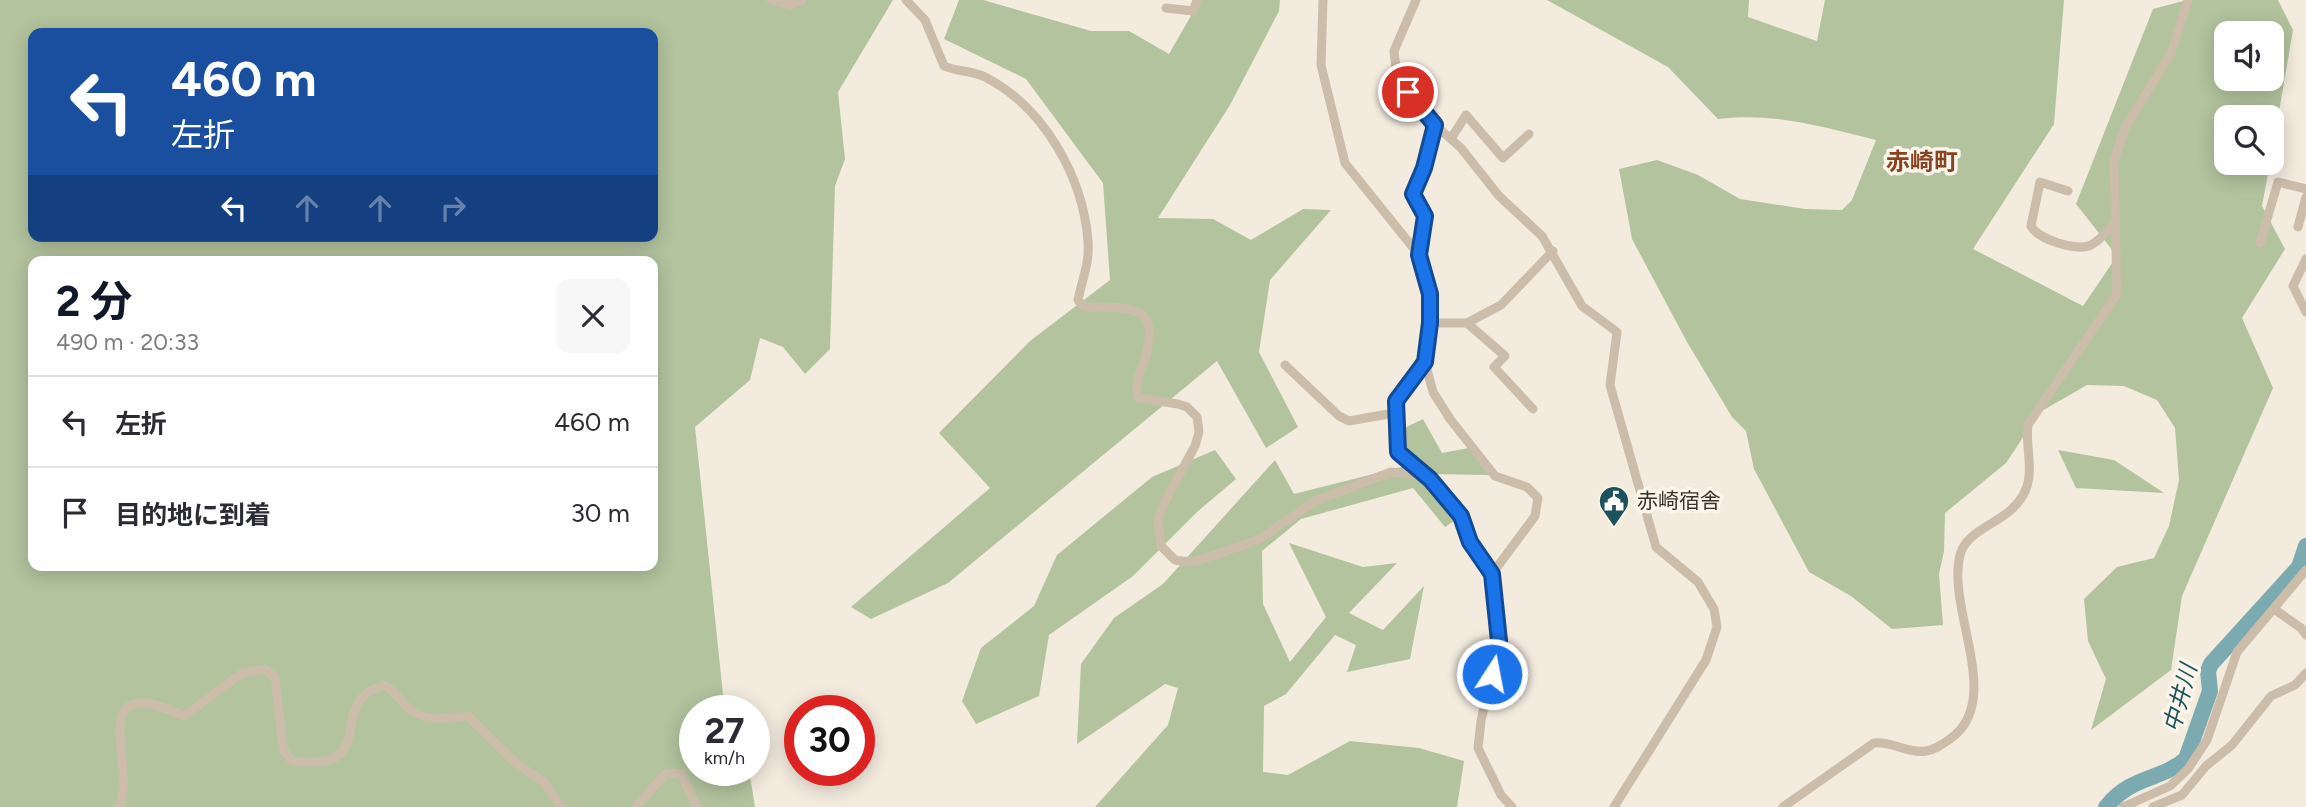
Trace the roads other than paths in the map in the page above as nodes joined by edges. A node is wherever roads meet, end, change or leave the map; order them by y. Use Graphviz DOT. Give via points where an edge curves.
graph roads {
  1 [pos="771,0"];
  2 [pos="802,0"];
  3 [pos="906,0"];
  4 [pos="1197,0"];
  5 [pos="1323,0"];
  6 [pos="1416,0"];
  7 [pos="2188,0"];
  8 [pos="1167,8"];
  9 [pos="1435,125"];
  10 [pos="1529,134"];
  11 [pos="1452,137"];
  12 [pos="2306,189"];
  13 [pos="2068,191"];
  14 [pos="2306,197"];
  15 [pos="2115,222"];
  16 [pos="2298,227"];
  17 [pos="2260,243"];
  18 [pos="1553,251"];
  19 [pos="1419,255"];
  20 [pos="2306,259"];
  21 [pos="2306,312"];
  22 [pos="1430,323"];
  23 [pos="1467,323"];
  24 [pos="1425,362"];
  25 [pos="1285,365"];
  26 [pos="1533,409"];
  27 [pos="1394,412"];
  28 [pos="1426,475"];
  29 [pos="2306,570"];
  30 [pos="1492,574"];
  31 [pos="2274,609"];
  32 [pos="2306,635"];
  33 [pos="2306,673"];
  34 [pos="118,807"];
  35 [pos="561,807"];
  36 [pos="636,807"];
  37 [pos="697,807"];
  38 [pos="1512,807"];
  39 [pos="1614,807"];
  40 [pos="1783,807"];
  41 [pos="2123,807"];
  42 [pos="2153,807"];
  1 -- 2 [label="street" via="790,5"];
  3 -- 28 [label="street" via="925,20 944,66 986,77 1014,97 1062,152 1088,242 1079,300 1084,307 1126,307 1142,313 1150,322 1150,333 1138,377 1138,398 1188,407 1197,417 1195,446 1158,520 1161,546 1175,560 1196,561 1261,539 1315,501 1391,472"];
  4 -- 8 [label="street" via="1192,11"];
  5 -- 19 [label="street" via="1321,65 1345,163"];
  6 -- 9 [label="street" via="1398,38 1395,66 1397,78"];
  7 -- 15 [label="street" via="2171,53 2120,140 2112,173"];
  9 -- 11 [label="street"];
  9 -- 19 [label="street" via="1413,194 1426,223"];
  10 -- 11 [label="street" via="1503,158 1466,116"];
  11 -- 18 [label="street" via="1499,196"];
  12 -- 17 [label="street" via="2278,182"];
  13 -- 15 [label="street" via="2040,182 2031,226 2036,234 2085,247"];
  14 -- 16 [label="street"];
  15 -- 40 [label="street" via="2117,294 2028,425 2027,486 2010,514 1977,532 1961,552 1959,579 1975,703 1965,725 1928,751 1874,743"];
  18 -- 23 [label="street" via="1501,304"];
  18 -- 39 [label="street" via="1582,306 1617,332 1610,385 1656,547 1698,582 1714,609 1717,627 1706,660"];
  19 -- 22 [label="street" via="1430,294"];
  20 -- 21 [label="street" via="2293,286"];
  22 -- 23 [label="street"];
  22 -- 24 [label="street"];
  23 -- 26 [label="street" via="1505,356 1494,367"];
  24 -- 27 [label="street" via="1396,401"];
  24 -- 30 [label="street" via="1439,401 1495,476 1527,487 1538,498 1535,516"];
  25 -- 27 [label="street" via="1349,421"];
  27 -- 28 [label="street" via="1398,452"];
  28 -- 30 [label="street" via="1461,516 1470,542"];
  29 -- 31 [label="street"];
  30 -- 38 [label="street" via="1499,641 1478,748 1501,795"];
  31 -- 32 [label="street"];
  31 -- 41 [label="street" via="2231,662 2207,740 2188,769 2170,786"];
  33 -- 42 [label="street" via="2295,685 2271,696 2182,796"];
  34 -- 35 [label="street" via="123,778 118,734 122,715 133,704 149,702 184,716 252,669 269,670 275,677 283,749 292,761 332,760 349,737 362,698 383,685 429,719 468,716 517,764 544,782"];
  36 -- 37 [label="street" via="667,773 681,774"];
}
